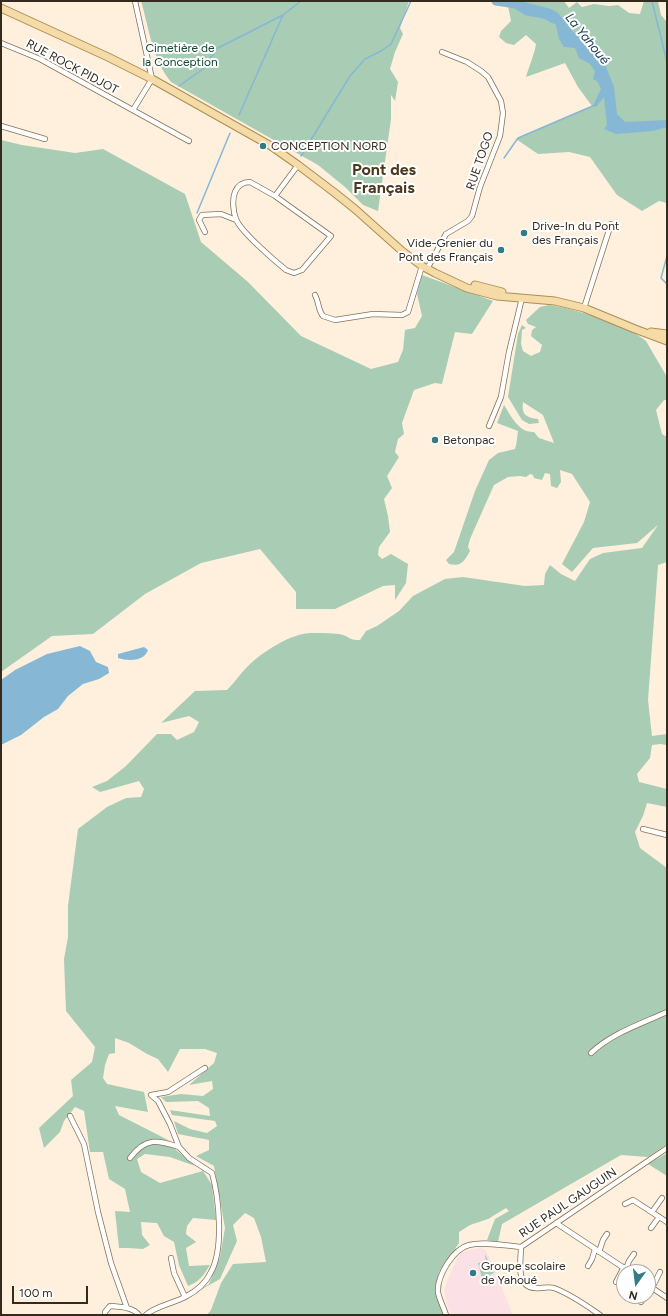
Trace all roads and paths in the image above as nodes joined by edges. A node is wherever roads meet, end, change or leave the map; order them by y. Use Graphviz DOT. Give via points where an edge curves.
graph roads {
  1 [pos="135,1"];
  2 [pos="1,8"];
  3 [pos="1,43"];
  4 [pos="442,52"];
  5 [pos="152,79"];
  6 [pos="133,110"];
  7 [pos="1,126"];
  8 [pos="46,139"];
  9 [pos="189,141"];
  10 [pos="298,165"];
  11 [pos="275,196"];
  12 [pos="236,220"];
  13 [pos="611,224"];
  14 [pos="205,232"];
  15 [pos="426,266"];
  16 [pos="315,295"];
  17 [pos="522,298"];
  18 [pos="584,308"];
  19 [pos="635,329"];
  20 [pos="667,334"];
  21 [pos="667,341"];
  22 [pos="489,426"];
  23 [pos="643,829"];
  24 [pos="667,835"];
  25 [pos="667,1012"];
  26 [pos="591,1053"];
  27 [pos="205,1068"];
  28 [pos="70,1116"];
  29 [pos="179,1147"];
  30 [pos="667,1148"];
  31 [pos="130,1158"];
  32 [pos="662,1198"];
  33 [pos="625,1204"];
  34 [pos="652,1212"];
  35 [pos="658,1217"];
  36 [pos="667,1222"];
  37 [pos="556,1223"];
  38 [pos="651,1228"];
  39 [pos="607,1234"];
  40 [pos="521,1247"];
  41 [pos="597,1250"];
  42 [pos="634,1254"];
  43 [pos="171,1258"];
  44 [pos="619,1264"];
  45 [pos="628,1264"];
  46 [pos="588,1266"];
  47 [pos="660,1272"];
  48 [pos="656,1278"];
  49 [pos="656,1291"];
  50 [pos="185,1297"];
  51 [pos="667,1298"];
  52 [pos="127,1308"];
  53 [pos="105,1315"];
  54 [pos="139,1315"];
  55 [pos="146,1315"];
  56 [pos="446,1315"];
  57 [pos="600,1315"];
  1 -- 5 [label="street"];
  2 -- 5 [label="main road"];
  3 -- 6 [label="street, RUE ROCK PIDJOT" via="40,59"];
  4 -- 15 [label="street, RUE TOGO" via="467,62 488,77 501,102 503,113 500,136 480,187 472,216 446,234"];
  5 -- 6 [label="street"];
  5 -- 10 [label="main road" via="271,146"];
  6 -- 9 [label="street, RUE ROCK PIDJOT"];
  7 -- 8 [label="street"];
  10 -- 11 [label="street"];
  10 -- 15 [label="main road"];
  11 -- 12 [label="street" via="250,182 240,184 234,195"];
  11 -- 12 [label="street" via="331,236 302,270 294,273 286,270"];
  12 -- 14 [label="street" via="221,214 202,215 199,222"];
  13 -- 18 [label="street"];
  15 -- 16 [label="street, RUE TOGO" via="408,312 402,315 373,314 335,320 323,316"];
  15 -- 17 [label="main road" via="467,288 497,296"];
  17 -- 18 [label="main road" via="555,301"];
  17 -- 22 [label="street" via="501,396"];
  18 -- 19 [label="main road"];
  19 -- 20 [label="main road"];
  19 -- 21 [label="main road"];
  23 -- 24 [label="street"];
  25 -- 26 [label="street" via="620,1033"];
  27 -- 29 [label="street" via="168,1092 151,1095 158,1101"];
  28 -- 52 [label="street" via="84,1144 111,1263"];
  29 -- 31 [label="street" via="154,1142 142,1145"];
  29 -- 50 [label="street" via="189,1158 212,1173 220,1237 211,1272 200,1286"];
  30 -- 37 [label="street, RUE PAUL GAUGUIN"];
  32 -- 34 [label="street"];
  33 -- 34 [label="street" via="633,1200"];
  34 -- 35 [label="street"];
  35 -- 36 [label="street"];
  35 -- 38 [label="street"];
  37 -- 40 [label="street, RUE PAUL GAUGUIN"];
  37 -- 41 [label="street"];
  39 -- 41 [label="street"];
  40 -- 56 [label="street" via="480,1244 460,1248 446,1264 439,1285 438,1292"];
  40 -- 57 [label="street, RUE PAUL GAUGUIN" via="519,1272 524,1284 536,1289 553,1288"];
  41 -- 44 [label="street"];
  41 -- 46 [label="street"];
  42 -- 45 [label="street"];
  43 -- 50 [label="street"];
  47 -- 48 [label="street"];
  49 -- 51 [label="street"];
  50 -- 55 [label="street" via="152,1310"];
  52 -- 53 [label="street" via="110,1306"];
  52 -- 54 [label="street"];
}
